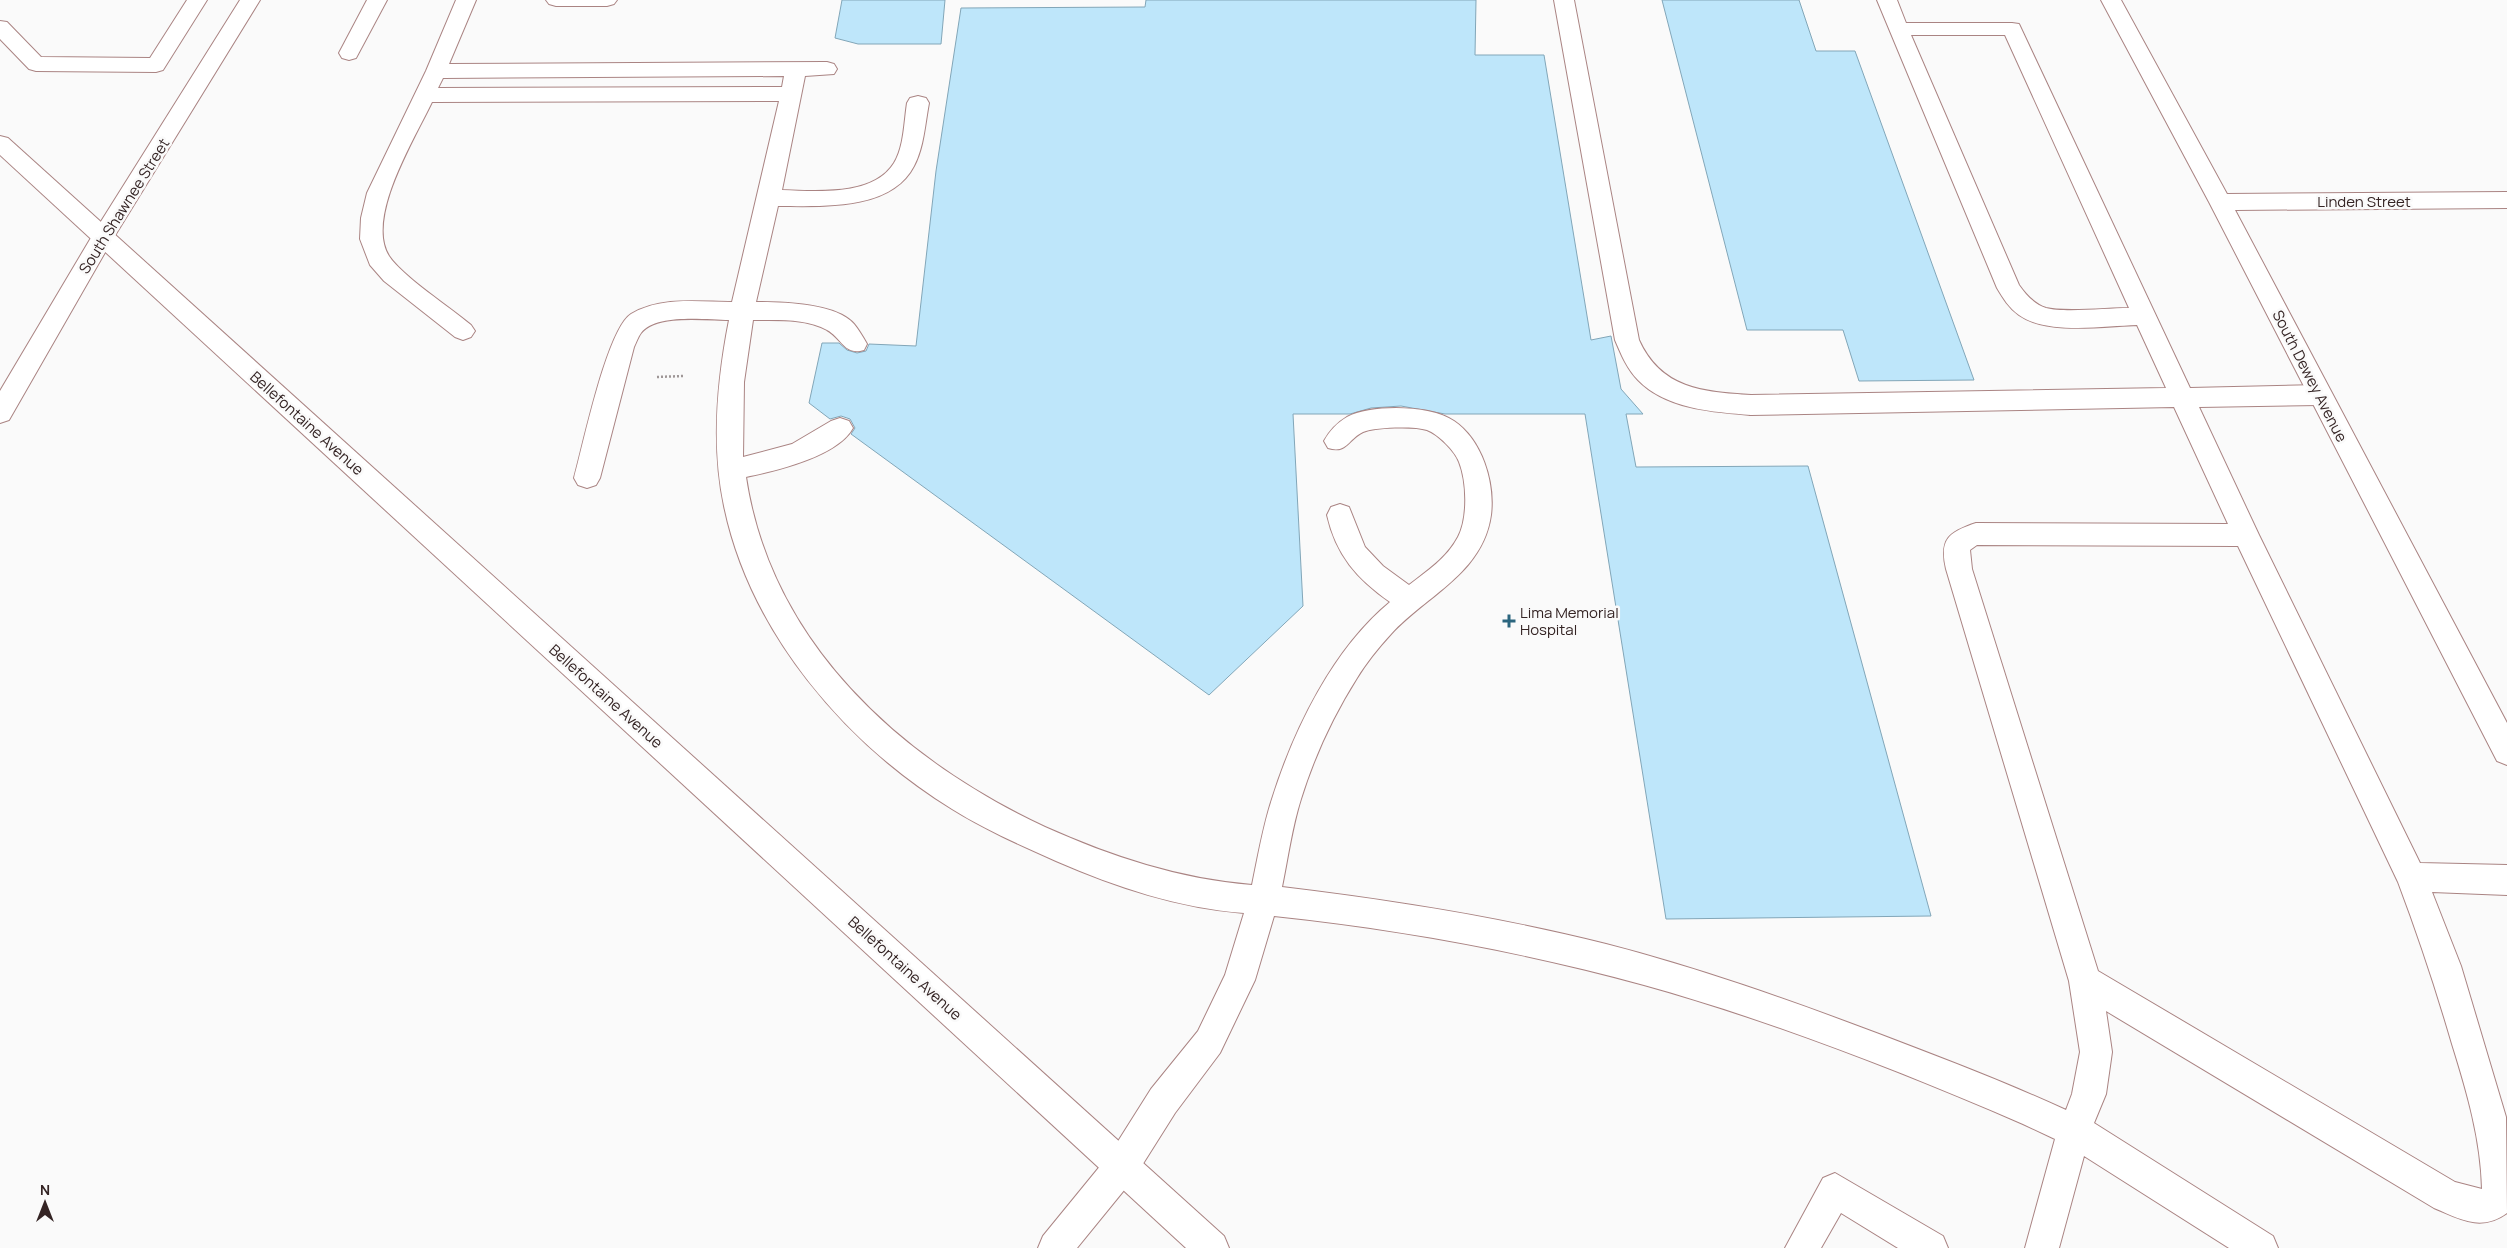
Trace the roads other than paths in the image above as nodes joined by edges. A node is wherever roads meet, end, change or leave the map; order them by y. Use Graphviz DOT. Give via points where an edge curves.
graph roads {
  1 [pos="197,0"];
  2 [pos="250,0"];
  3 [pos="377,0"];
  4 [pos="466,0"];
  5 [pos="556,0"];
  6 [pos="607,0"];
  7 [pos="1564,0"];
  8 [pos="1887,0"];
  9 [pos="2111,0"];
  10 [pos="0,27"];
  11 [pos="1898,29"];
  12 [pos="350,53"];
  13 [pos="827,69"];
  14 [pos="436,71"];
  15 [pos="793,81"];
  16 [pos="424,95"];
  17 [pos="918,103"];
  18 [pos="0,143"];
  19 [pos="768,198"];
  20 [pos="2507,200"];
  21 [pos="2220,202"];
  22 [pos="103,237"];
  23 [pos="742,309"];
  24 [pos="2145,316"];
  25 [pos="463,331"];
  26 [pos="854,344"];
  27 [pos="2320,395"];
  28 [pos="2183,398"];
  29 [pos="0,413"];
  30 [pos="840,428"];
  31 [pos="1337,441"];
  32 [pos="731,470"];
  33 [pos="587,478"];
  34 [pos="1340,515"];
  35 [pos="2246,535"];
  36 [pos="1410,600"];
  37 [pos="2507,752"];
  38 [pos="2411,877"];
  39 [pos="2507,880"];
  40 [pos="1264,899"];
  41 [pos="2085,981"];
  42 [pos="2074,1131"];
  43 [pos="1122,1166"];
  44 [pos="1055,1248"];
  45 [pos="1212,1248"];
  46 [pos="1802,1248"];
  47 [pos="1931,1248"];
  48 [pos="2042,1248"];
  49 [pos="2261,1248"];
  1 -- 10 [label="street" via="156,65 36,64"];
  2 -- 22 [label="street, South Shawnee Street"];
  3 -- 12 [label="street"];
  4 -- 14 [label="street"];
  5 -- 6 [label="street"];
  7 -- 28 [label="street" via="1626,340 1636,364 1647,376 1690,397 1751,405"];
  8 -- 11 [label="street"];
  9 -- 21 [label="street, South Dewey Avenue"];
  11 -- 24 [label="street" via="2009,288 2021,306 2052,318"];
  11 -- 24 [label="street" via="2012,29"];
  13 -- 15 [label="street"];
  14 -- 15 [label="street"];
  14 -- 16 [label="street"];
  15 -- 16 [label="street"];
  15 -- 19 [label="street" via="784,136"];
  16 -- 25 [label="street" via="378,192 371,239 378,259 392,275"];
  17 -- 19 [label="street" via="906,162 888,183 849,195"];
  18 -- 22 [label="street, Bellefontaine Avenue"];
  19 -- 23 [label="street"];
  20 -- 21 [label="street, Linden Street"];
  21 -- 27 [label="street, South Dewey Avenue"];
  22 -- 29 [label="street, South Shawnee Street"];
  22 -- 43 [label="street, Bellefontaine Avenue"];
  23 -- 26 [label="street" via="782,311 821,318 845,329"];
  23 -- 32 [label="street" via="731,394"];
  23 -- 33 [label="street" via="665,311 650,314 632,327 622,347"];
  24 -- 28 [label="street"];
  27 -- 28 [label="street"];
  27 -- 37 [label="street, South Dewey Avenue"];
  28 -- 35 [label="street"];
  30 -- 32 [label="street" via="803,452"];
  31 -- 36 [label="street" via="1345,430 1358,423 1412,418 1432,421 1446,428 1471,457 1478,514 1471,540 1455,563"];
  32 -- 40 [label="street" via="738,510 753,560 776,608 833,691 909,762 954,794 1009,824 1130,876 1199,893"];
  34 -- 36 [label="street" via="1346,540 1361,563"];
  35 -- 38 [label="street"];
  35 -- 41 [label="street" via="1976,534 1964,538 1957,546 1959,569"];
  36 -- 40 [label="street" via="1382,624 1347,669 1306,745 1286,800"];
  38 -- 39 [label="street"];
  38 -- 41 [label="street" via="2446,966 2489,1117 2498,1159 2499,1192 2488,1206 2477,1207 2446,1196"];
  40 -- 42 [label="street" via="1500,937 1643,969 1796,1018"];
  40 -- 43 [label="street" via="1239,980 1209,1042 1163,1101"];
  41 -- 42 [label="street" via="2096,1052 2089,1094"];
  42 -- 48 [label="street"];
  42 -- 49 [label="street"];
  43 -- 44 [label="street"];
  43 -- 45 [label="street, Bellefontaine Avenue"];
  46 -- 47 [label="street" via="1835,1190"];
}
